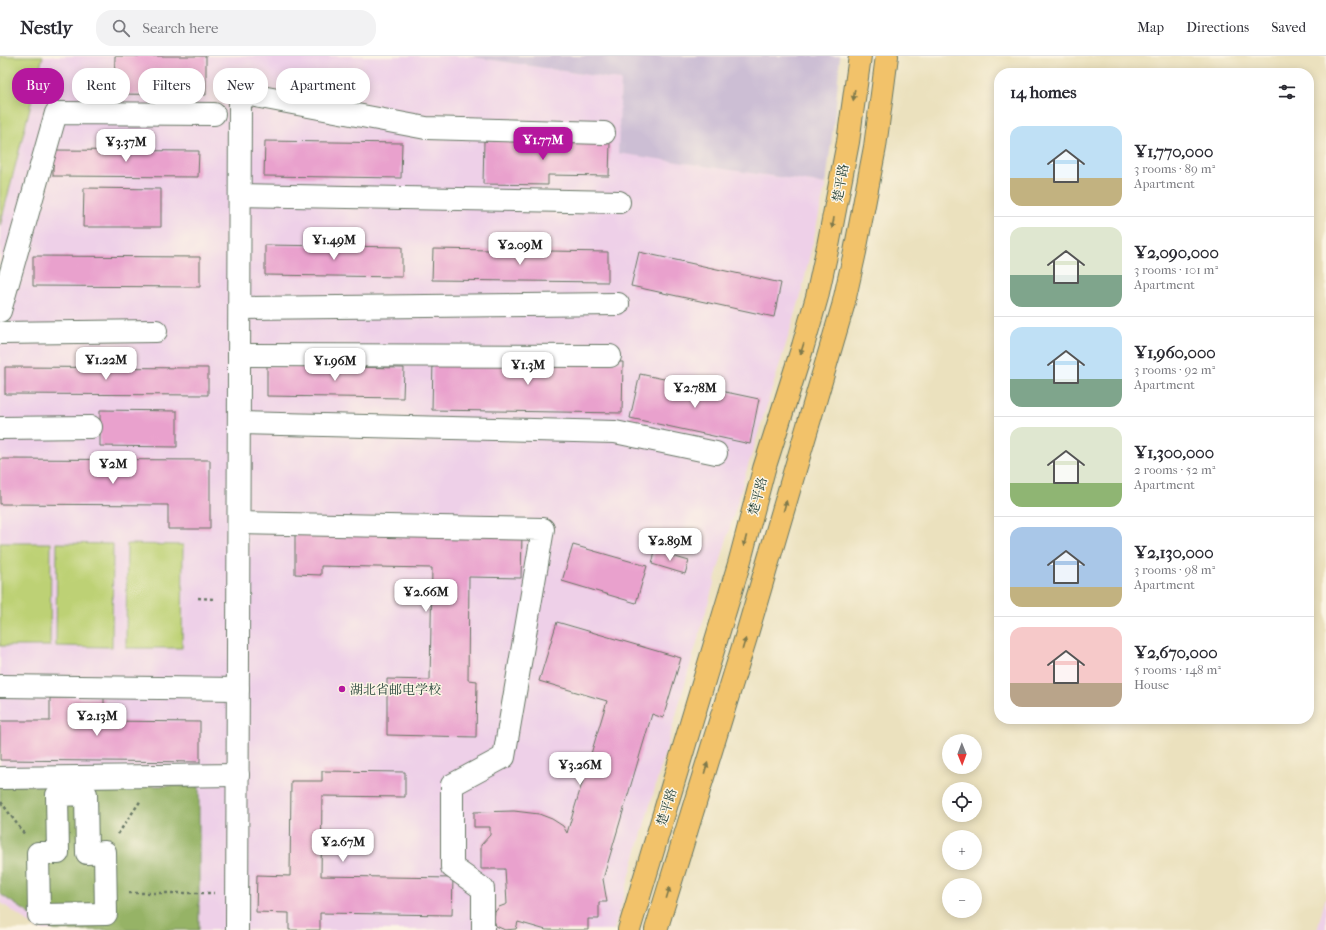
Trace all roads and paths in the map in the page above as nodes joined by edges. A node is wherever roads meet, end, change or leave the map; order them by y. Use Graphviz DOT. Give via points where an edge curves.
graph roads {
  1 [pos="860,56"];
  2 [pos="887,56"];
  3 [pos="214,114"];
  4 [pos="604,133"];
  5 [pos="240,195"];
  6 [pos="619,202"];
  7 [pos="618,304"];
  8 [pos="240,308"];
  9 [pos="0,311"];
  10 [pos="156,331"];
  11 [pos="0,334"];
  12 [pos="239,356"];
  13 [pos="610,356"];
  14 [pos="239,423"];
  15 [pos="91,427"];
  16 [pos="0,428"];
  17 [pos="716,453"];
  18 [pos="239,523"];
  19 [pos="0,686"];
  20 [pos="238,689"];
  21 [pos="238,775"];
  22 [pos="157,776"];
  23 [pos="0,778"];
  24 [pos="0,800"];
  25 [pos="105,852"];
  26 [pos="38,853"];
  27 [pos="237,893"];
  28 [pos="106,894"];
  29 [pos="237,930"];
  30 [pos="483,930"];
  31 [pos="629,930"];
  32 [pos="656,930"];
  1 -- 31 [label="main road, 楚平路, one-way" via="846,149 817,297"];
  32 -- 2 [label="main road, 楚平路, one-way" via="746,637 843,306 875,147"];
  3 -- 9 [label="street" via="56,113"];
  4 -- 5 [label="street" via="426,128 240,93"];
  5 -- 6 [label="street"];
  5 -- 8 [label="street"];
  7 -- 8 [label="street"];
  8 -- 12 [label="street"];
  10 -- 11 [label="street"];
  12 -- 13 [label="street"];
  12 -- 14 [label="street"];
  14 -- 17 [label="street" via="616,432"];
  14 -- 18 [label="street"];
  15 -- 16 [label="street"];
  18 -- 20 [label="street"];
  18 -- 30 [label="street" via="543,529 504,757 452,785 452,867 483,889"];
  19 -- 20 [label="street"];
  20 -- 21 [label="street"];
  21 -- 22 [label="street"];
  21 -- 27 [label="street"];
  22 -- 23 [label="street"];
  22 -- 25 [label="path"];
  24 -- 26 [label="path"];
  25 -- 26 [label="street" via="86,852 86,794 78,794 57,795 58,853"];
  25 -- 28 [label="street"];
  26 -- 28 [label="street" via="39,915 106,914"];
  27 -- 28 [label="path"];
  27 -- 29 [label="street"];
}
